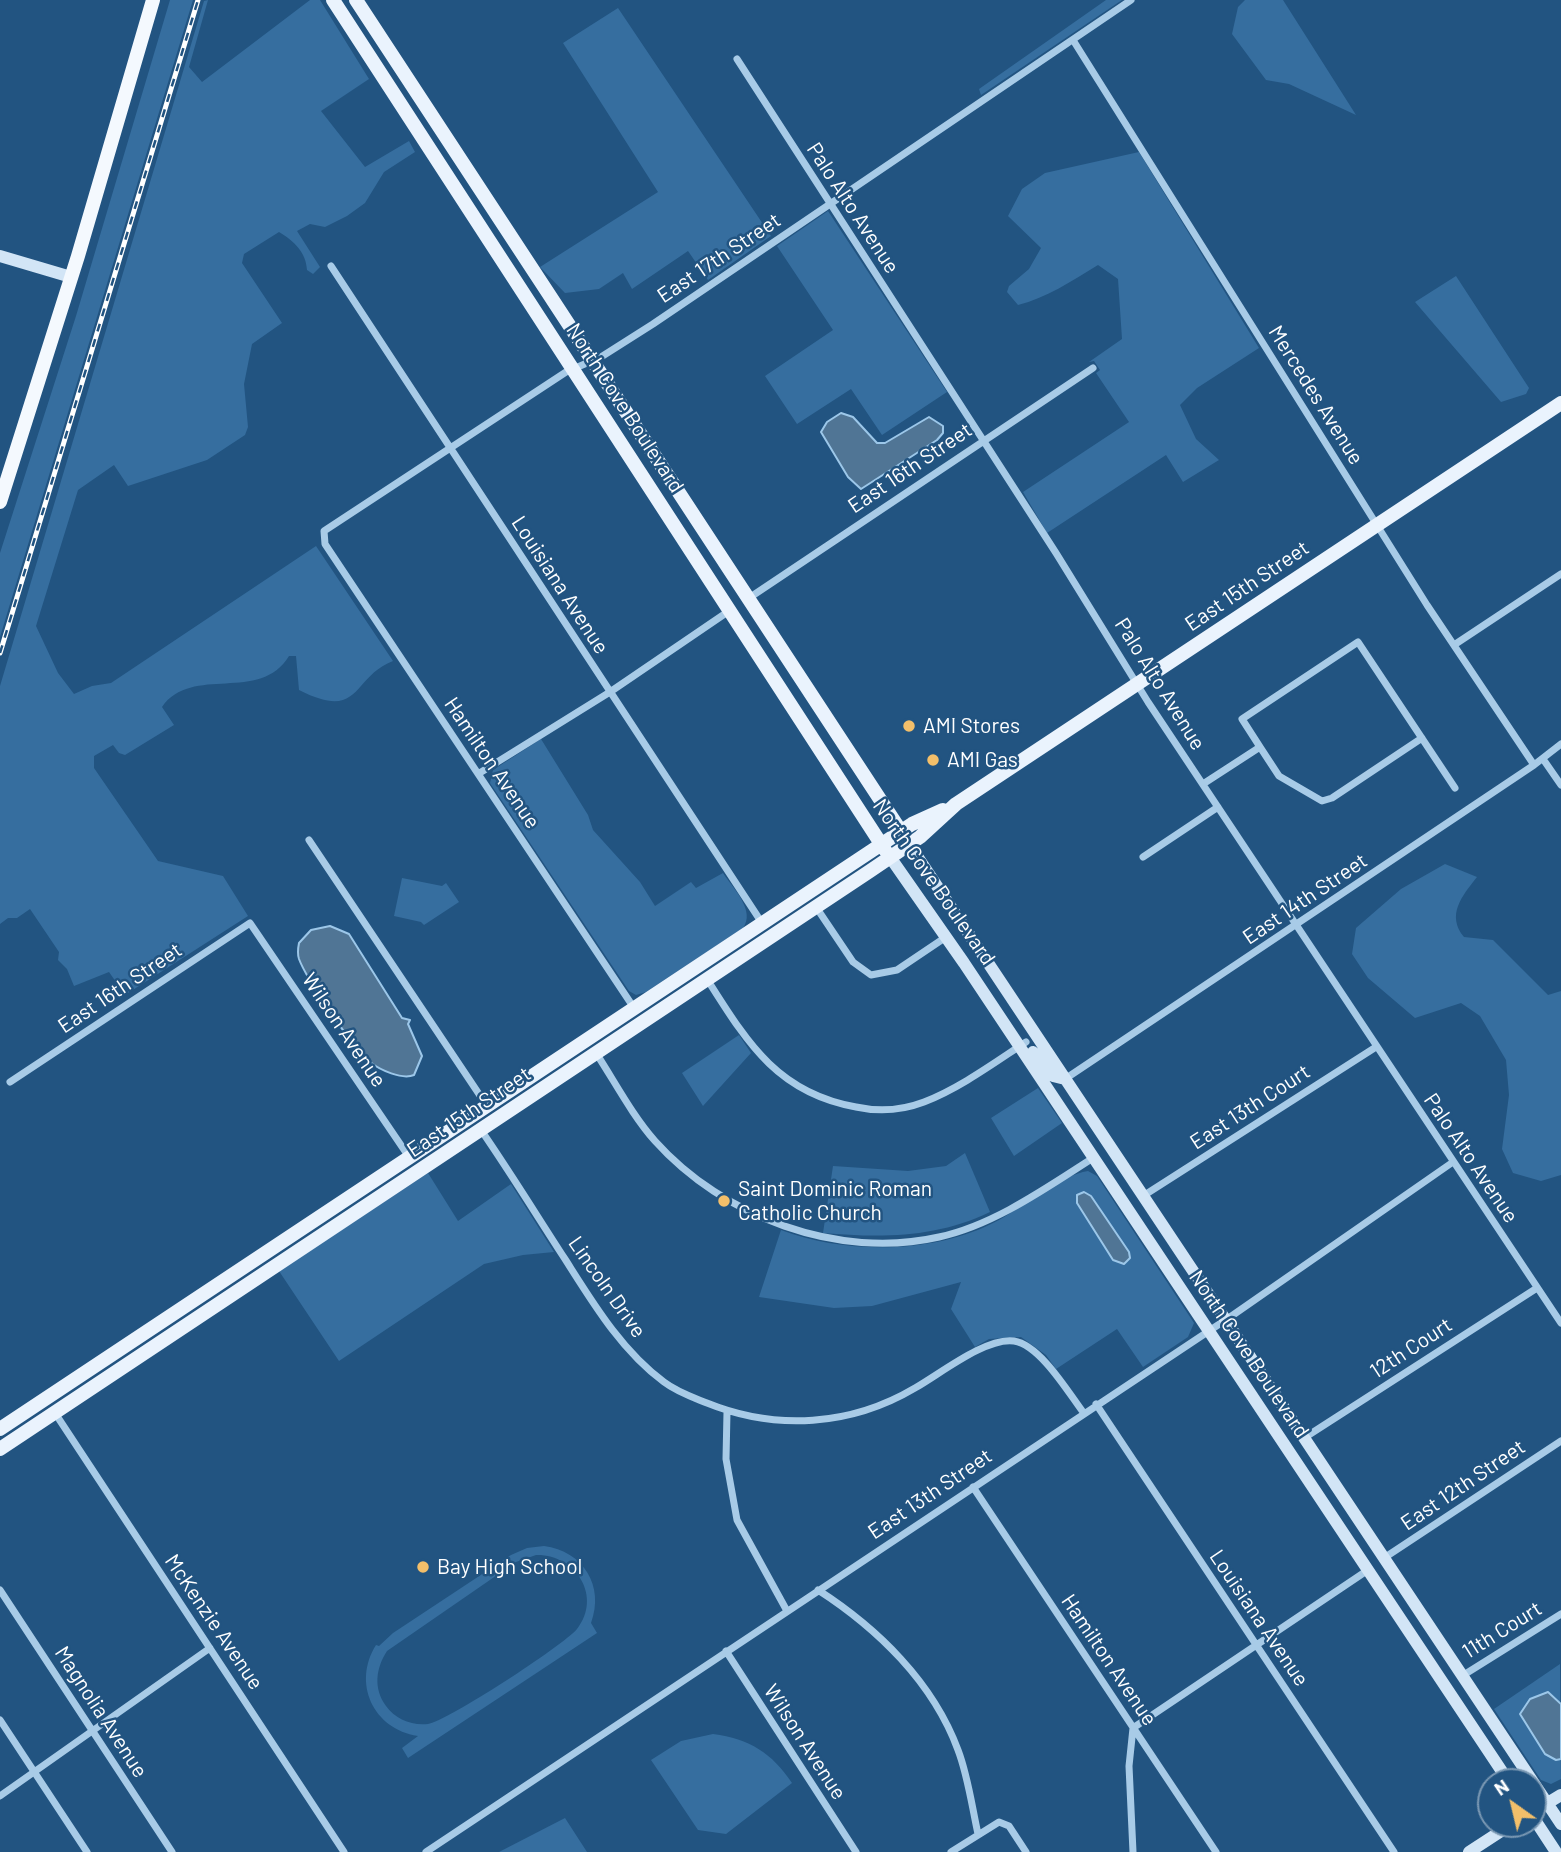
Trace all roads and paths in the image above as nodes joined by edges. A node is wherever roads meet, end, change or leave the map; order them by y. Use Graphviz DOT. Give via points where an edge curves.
graph roads {
  1 [pos="153,0"];
  2 [pos="333,0"];
  3 [pos="356,0"];
  4 [pos="1131,0"];
  5 [pos="1073,40"];
  6 [pos="737,59"];
  7 [pos="93,204"];
  8 [pos="829,204"];
  9 [pos="86,226"];
  10 [pos="0,256"];
  11 [pos="331,266"];
  12 [pos="71,277"];
  13 [pos="592,361"];
  14 [pos="573,367"];
  15 [pos="1093,368"];
  16 [pos="1561,403"];
  17 [pos="984,439"];
  18 [pos="449,448"];
  19 [pos="0,502"];
  20 [pos="1378,525"];
  21 [pos="323,536"];
  22 [pos="1561,574"];
  23 [pos="748,599"];
  24 [pos="729,611"];
  25 [pos="1454,645"];
  26 [pos="1138,684"];
  27 [pos="610,692"];
  28 [pos="1422,738"];
  29 [pos="1561,744"];
  30 [pos="1260,747"];
  31 [pos="1543,759"];
  32 [pos="1534,765"];
  33 [pos="478,774"];
  34 [pos="1203,784"];
  35 [pos="1561,785"];
  36 [pos="1455,788"];
  37 [pos="956,804"];
  38 [pos="1218,807"];
  39 [pos="900,831"];
  40 [pos="309,840"];
  41 [pos="909,844"];
  42 [pos="881,845"];
  43 [pos="890,857"];
  44 [pos="1143,857"];
  45 [pos="816,907"];
  46 [pos="250,923"];
  47 [pos="761,923"];
  48 [pos="1297,925"];
  49 [pos="770,937"];
  50 [pos="946,937"];
  51 [pos="698,965"];
  52 [pos="707,979"];
  53 [pos="634,1008"];
  54 [pos="643,1022"];
  55 [pos="586,1040"];
  56 [pos="1023,1044"];
  57 [pos="1376,1047"];
  58 [pos="596,1053"];
  59 [pos="1065,1079"];
  60 [pos="10,1082"];
  61 [pos="487,1105"];
  62 [pos="472,1116"];
  63 [pos="496,1119"];
  64 [pos="481,1129"];
  65 [pos="409,1157"];
  66 [pos="1093,1158"];
  67 [pos="1453,1162"];
  68 [pos="418,1171"];
  69 [pos="1143,1196"];
  70 [pos="344,1201"];
  71 [pos="352,1214"];
  72 [pos="257,1258"];
  73 [pos="266,1272"];
  74 [pos="1537,1288"];
  75 [pos="1225,1320"];
  76 [pos="160,1322"];
  77 [pos="1561,1323"];
  78 [pos="1208,1330"];
  79 [pos="170,1336"];
  80 [pos="45,1399"];
  81 [pos="1096,1404"];
  82 [pos="727,1412"];
  83 [pos="1083,1412"];
  84 [pos="54,1413"];
  85 [pos="0,1429"];
  86 [pos="1304,1438"];
  87 [pos="1561,1441"];
  88 [pos="0,1448"];
  89 [pos="973,1487"];
  90 [pos="1384,1558"];
  91 [pos="1368,1570"];
  92 [pos="0,1590"];
  93 [pos="818,1591"];
  94 [pos="787,1611"];
  95 [pos="1561,1614"];
  96 [pos="1255,1644"];
  97 [pos="210,1648"];
  98 [pos="726,1651"];
  99 [pos="1462,1676"];
  100 [pos="0,1720"];
  101 [pos="1133,1728"];
  102 [pos="92,1733"];
  103 [pos="1500,1768"];
  104 [pos="35,1773"];
  105 [pos="1561,1795"];
  106 [pos="0,1796"];
  107 [pos="1548,1804"];
  108 [pos="1561,1824"];
  109 [pos="978,1834"];
  110 [pos="1490,1838"];
  111 [pos="87,1852"];
  112 [pos="172,1852"];
  113 [pos="344,1852"];
  114 [pos="426,1852"];
  115 [pos="856,1852"];
  116 [pos="950,1852"];
  117 [pos="1026,1852"];
  118 [pos="1133,1852"];
  119 [pos="1216,1852"];
  120 [pos="1394,1852"];
  121 [pos="1469,1852"];
  1 -- 9 [label="highway"];
  2 -- 14 [label="main road, North Cove Boulevard"];
  3 -- 13 [label="main road, North Cove Boulevard"];
  4 -- 5 [label="street, East 17th Street"];
  5 -- 8 [label="street, East 17th Street"];
  5 -- 20 [label="street, Mercedes Avenue"];
  6 -- 8 [label="street, Palo Alto Avenue"];
  7 -- 9 [label="highway"];
  8 -- 13 [label="street, East 17th Street"];
  8 -- 17 [label="street, Palo Alto Avenue"];
  9 -- 12 [label="highway"];
  10 -- 12 [label="main road"];
  11 -- 18 [label="street, Louisiana Avenue"];
  12 -- 19 [label="highway"];
  13 -- 14 [label="street, East 17th Street"];
  13 -- 23 [label="main road, North Cove Boulevard"];
  14 -- 18 [label="street, East 17th Street"];
  14 -- 24 [label="main road, North Cove Boulevard"];
  15 -- 17 [label="street, East 16th Street"];
  16 -- 20 [label="main road, East 15th Street"];
  17 -- 23 [label="street, East 16th Street"];
  17 -- 26 [label="street, Palo Alto Avenue"];
  18 -- 21 [label="street, East 17th Street" via="326,529"];
  18 -- 27 [label="street, Louisiana Avenue"];
  20 -- 25 [label="street, Mercedes Avenue"];
  20 -- 26 [label="main road, East 15th Street"];
  21 -- 33 [label="street, Hamilton Avenue"];
  22 -- 25 [label="street"];
  23 -- 39 [label="main road, North Cove Boulevard"];
  24 -- 27 [label="street"];
  24 -- 42 [label="main road, North Cove Boulevard"];
  25 -- 32 [label="street, Mercedes Avenue"];
  26 -- 34 [label="street, Palo Alto Avenue"];
  26 -- 37 [label="main road, East 15th Street"];
  27 -- 33 [label="street"];
  27 -- 47 [label="street, Louisiana Avenue"];
  28 -- 30 [label="street" via="1322,801 1279,776"];
  28 -- 30 [label="street" via="1358,642 1242,719"];
  28 -- 36 [label="street"];
  29 -- 31 [label="street, East 14th Street"];
  30 -- 34 [label="street"];
  31 -- 32 [label="street, East 14th Street"];
  31 -- 35 [label="street"];
  32 -- 48 [label="street, East 14th Street"];
  33 -- 53 [label="street, Hamilton Avenue"];
  34 -- 38 [label="street, Palo Alto Avenue"];
  37 -- 39 [label="main road, East 15th Street"];
  37 -- 41 [label="main road, East 15th Street"];
  38 -- 44 [label="street"];
  38 -- 48 [label="street, Palo Alto Avenue"];
  39 -- 41 [label="main road, North Cove Boulevard"];
  39 -- 42 [label="main road, East 15th Street"];
  40 -- 61 [label="street"];
  41 -- 43 [label="main road, East 15th Street"];
  41 -- 59 [label="main road, North Cove Boulevard"];
  42 -- 43 [label="main road, North Cove Boulevard"];
  42 -- 47 [label="main road, East 15th Street"];
  43 -- 45 [label="main road, East 15th Street"];
  43 -- 50 [label="main road, North Cove Boulevard"];
  45 -- 49 [label="main road, East 15th Street"];
  45 -- 50 [label="street" via="853,962 871,975 897,970"];
  46 -- 60 [label="street, East 16th Street"];
  46 -- 65 [label="street, Wilson Avenue"];
  47 -- 49 [label="main road"];
  47 -- 51 [label="main road, East 15th Street"];
  48 -- 57 [label="street, Palo Alto Avenue"];
  48 -- 59 [label="street, East 14th Street"];
  49 -- 52 [label="main road, East 15th Street"];
  50 -- 56 [label="main road, North Cove Boulevard"];
  51 -- 52 [label="main road"];
  51 -- 53 [label="main road, East 15th Street"];
  52 -- 54 [label="main road, East 15th Street"];
  52 -- 56 [label="street" via="768,1065 812,1095 849,1106 888,1109 922,1103"];
  53 -- 54 [label="main road"];
  53 -- 55 [label="main road, East 15th Street"];
  54 -- 58 [label="main road, East 15th Street"];
  55 -- 58 [label="main road"];
  55 -- 61 [label="main road, East 15th Street"];
  56 -- 59 [label="main road" via="1046,1070"];
  56 -- 66 [label="main road, North Cove Boulevard"];
  57 -- 67 [label="street, Palo Alto Avenue"];
  57 -- 69 [label="street, East 13th Court"];
  58 -- 63 [label="main road, East 15th Street"];
  58 -- 66 [label="street" via="644,1128 697,1177 765,1219 836,1240 919,1240 958,1231 1005,1211"];
  59 -- 69 [label="main road, North Cove Boulevard"];
  61 -- 62 [label="main road, East 15th Street"];
  61 -- 63 [label="main road"];
  62 -- 64 [label="main road"];
  62 -- 65 [label="main road, East 15th Street"];
  63 -- 64 [label="main road, East 15th Street"];
  64 -- 68 [label="main road, East 15th Street"];
  64 -- 82 [label="street, Lincoln Drive" via="623,1343 665,1383"];
  65 -- 68 [label="main road"];
  65 -- 70 [label="main road, East 15th Street"];
  66 -- 78 [label="main road, North Cove Boulevard"];
  67 -- 74 [label="street, Palo Alto Avenue"];
  67 -- 75 [label="street, East 13th Street"];
  68 -- 71 [label="main road, East 15th Street"];
  69 -- 75 [label="main road, North Cove Boulevard"];
  70 -- 71 [label="main road"];
  70 -- 72 [label="main road, East 15th Street"];
  71 -- 73 [label="main road, East 15th Street"];
  72 -- 73 [label="main road"];
  72 -- 76 [label="main road, East 15th Street"];
  73 -- 79 [label="main road, East 15th Street"];
  74 -- 77 [label="street, Palo Alto Avenue"];
  74 -- 86 [label="street, 12th Court"];
  75 -- 78 [label="street, East 13th Street"];
  75 -- 86 [label="main road, North Cove Boulevard"];
  76 -- 79 [label="main road"];
  76 -- 80 [label="main road, East 15th Street"];
  78 -- 81 [label="street, East 13th Street"];
  78 -- 91 [label="main road, North Cove Boulevard"];
  79 -- 84 [label="main road, East 15th Street"];
  80 -- 84 [label="main road"];
  80 -- 85 [label="main road, East 15th Street"];
  81 -- 83 [label="street, East 13th Street"];
  81 -- 96 [label="street, Louisiana Avenue"];
  82 -- 83 [label="street, Lincoln Drive" via="813,1422 844,1418 877,1408 990,1344 1013,1341 1043,1359"];
  82 -- 94 [label="street" via="727,1469 737,1520"];
  83 -- 89 [label="street, East 13th Street"];
  84 -- 88 [label="main road, East 15th Street"];
  84 -- 97 [label="street, McKenzie Avenue"];
  86 -- 90 [label="main road, North Cove Boulevard"];
  87 -- 90 [label="street, East 12th Street"];
  89 -- 93 [label="street, East 13th Street"];
  89 -- 101 [label="street, Hamilton Avenue"];
  90 -- 99 [label="main road, North Cove Boulevard"];
  91 -- 96 [label="street"];
  91 -- 103 [label="main road, North Cove Boulevard"];
  92 -- 102 [label="street, Magnolia Avenue"];
  93 -- 94 [label="street, East 13th Street"];
  93 -- 109 [label="street" via="894,1648 939,1711 958,1750"];
  94 -- 98 [label="street, East 13th Street"];
  95 -- 99 [label="street, 11th Court"];
  96 -- 101 [label="street"];
  96 -- 120 [label="street, Louisiana Avenue"];
  97 -- 102 [label="street"];
  97 -- 113 [label="street, McKenzie Avenue"];
  98 -- 114 [label="street, East 13th Street"];
  98 -- 115 [label="street, Wilson Avenue"];
  99 -- 107 [label="main road, North Cove Boulevard"];
  100 -- 104 [label="street"];
  101 -- 118 [label="street" via="1129,1749"];
  101 -- 119 [label="street, Hamilton Avenue"];
  102 -- 104 [label="street"];
  102 -- 112 [label="street, Magnolia Avenue"];
  104 -- 106 [label="street"];
  104 -- 111 [label="street"];
  105 -- 107 [label="main road"];
  107 -- 108 [label="main road, North Cove Boulevard"];
  109 -- 116 [label="street"];
  109 -- 117 [label="street" via="999,1822 1009,1826"];
  110 -- 121 [label="main road"];
}
